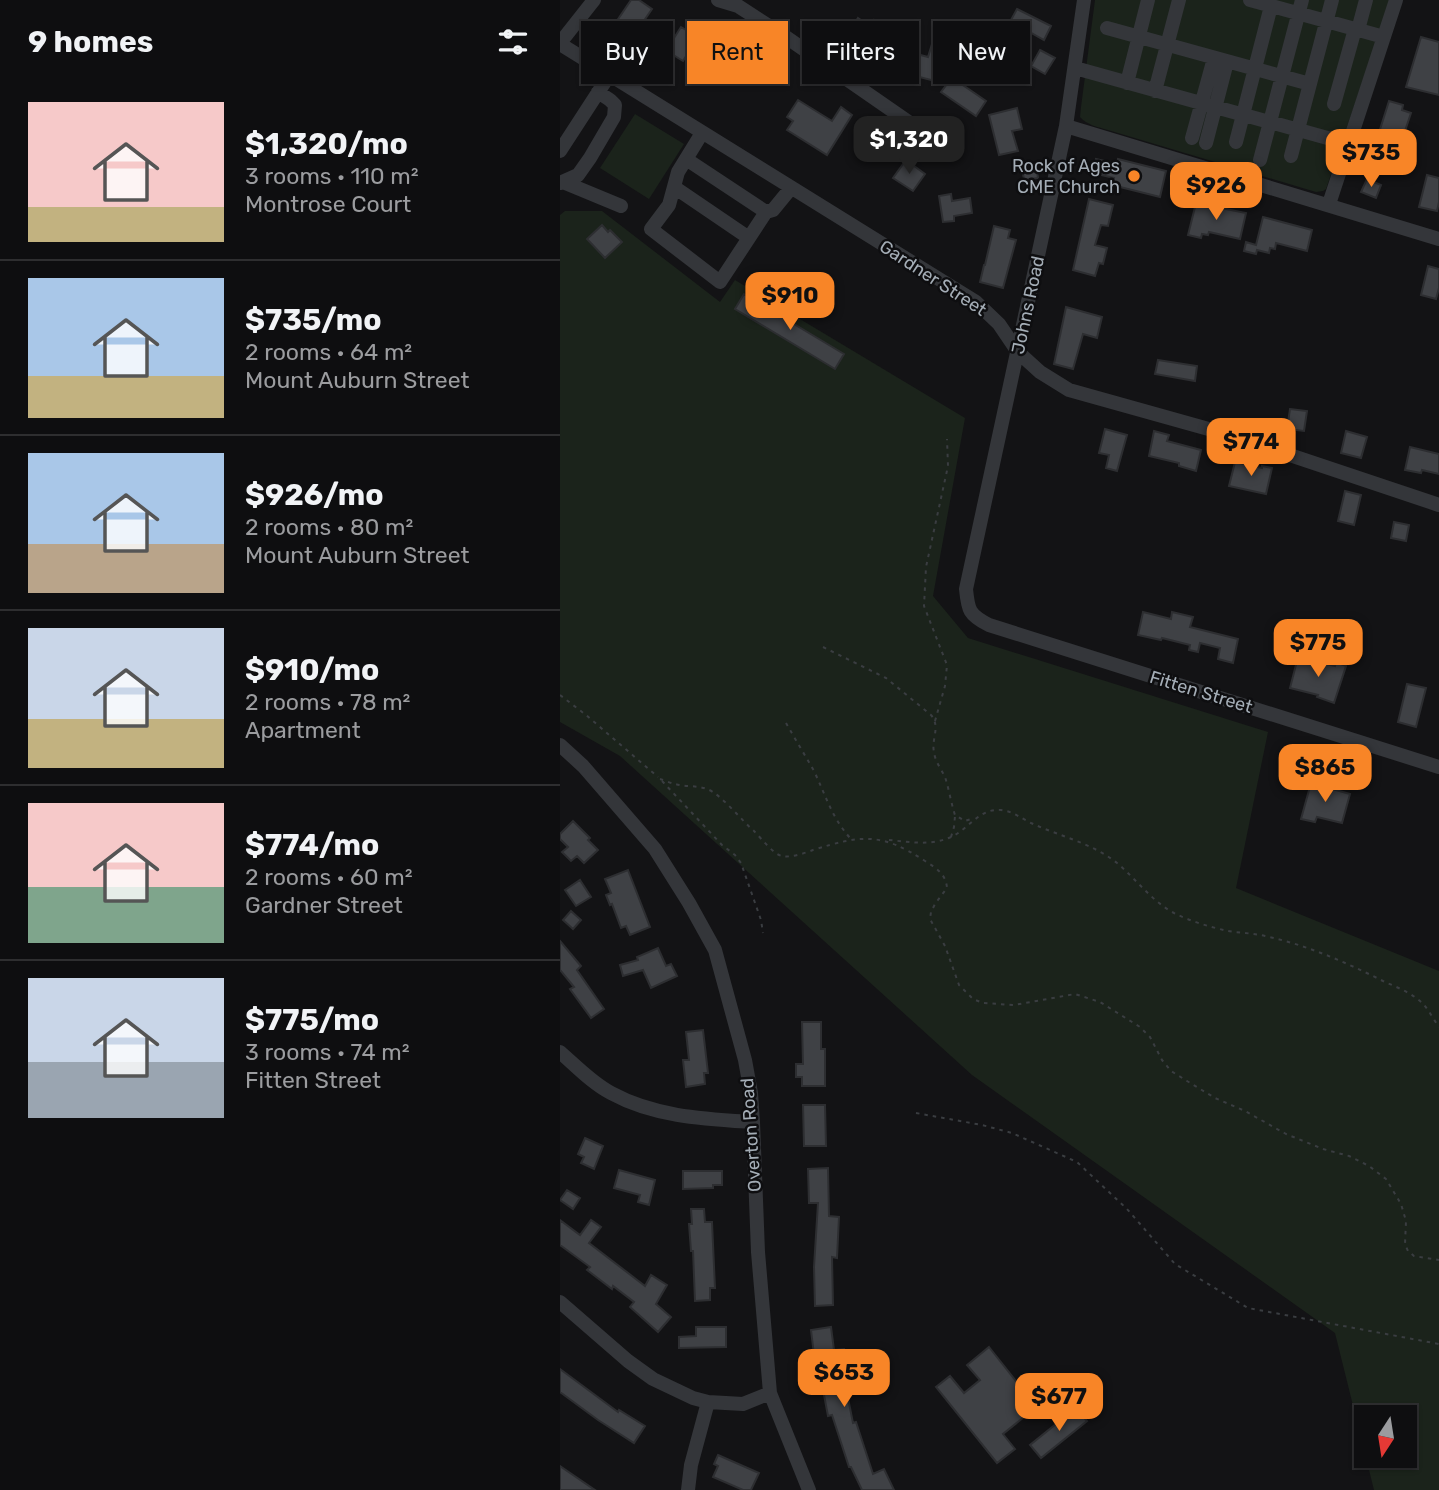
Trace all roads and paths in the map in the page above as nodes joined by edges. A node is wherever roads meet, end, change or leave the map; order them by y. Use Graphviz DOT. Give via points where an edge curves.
graph roads {
  1 [pos="594,0"];
  2 [pos="718,0"];
  3 [pos="1084,0"];
  4 [pos="1148,0"];
  5 [pos="1179,0"];
  6 [pos="1250,0"];
  7 [pos="1332,0"];
  8 [pos="1366,0"];
  9 [pos="1396,0"];
  10 [pos="738,3"];
  11 [pos="1274,4"];
  12 [pos="1300,7"];
  13 [pos="1326,21"];
  14 [pos="1107,28"];
  15 [pos="1357,29"];
  16 [pos="1139,37"];
  17 [pos="1384,37"];
  18 [pos="560,44"];
  19 [pos="1167,45"];
  20 [pos="581,57"];
  21 [pos="1220,60"];
  22 [pos="1075,68"];
  23 [pos="1255,70"];
  24 [pos="1281,76"];
  25 [pos="1127,83"];
  26 [pos="603,84"];
  27 [pos="626,84"];
  28 [pos="1310,84"];
  29 [pos="1155,91"];
  30 [pos="598,92"];
  31 [pos="1334,104"];
  32 [pos="1209,106"];
  33 [pos="1243,115"];
  34 [pos="1269,122"];
  35 [pos="1066,126"];
  36 [pos="1297,130"];
  37 [pos="702,133"];
  38 [pos="1199,141"];
  39 [pos="1236,142"];
  40 [pos="1349,144"];
  41 [pos="949,150"];
  42 [pos="560,151"];
  43 [pos="1291,156"];
  44 [pos="686,159"];
  45 [pos="1260,160"];
  46 [pos="561,182"];
  47 [pos="674,187"];
  48 [pos="791,188"];
  49 [pos="1329,205"];
  50 [pos="621,206"];
  51 [pos="766,212"];
  52 [pos="749,238"];
  53 [pos="1439,239"];
  54 [pos="1018,352"];
  55 [pos="947,439"];
  56 [pos="1439,505"];
  57 [pos="968,609"];
  58 [pos="823,647"];
  59 [pos="560,695"];
  60 [pos="935,720"];
  61 [pos="786,723"];
  62 [pos="560,745"];
  63 [pos="1439,767"];
  64 [pos="660,779"];
  65 [pos="955,815"];
  66 [pos="975,818"];
  67 [pos="951,837"];
  68 [pos="851,839"];
  69 [pos="886,840"];
  70 [pos="764,933"];
  71 [pos="1439,1027"];
  72 [pos="560,1052"];
  73 [pos="916,1113"];
  74 [pos="754,1122"];
  75 [pos="1439,1260"];
  76 [pos="560,1302"];
  77 [pos="1439,1344"];
  78 [pos="770,1392"];
  79 [pos="708,1402"];
  80 [pos="688,1490"];
  81 [pos="809,1490"];
  1 -- 18 [label="street"];
  2 -- 10 [label="street"];
  3 -- 22 [label="street, Johns Road"];
  4 -- 16 [label="street"];
  5 -- 19 [label="street"];
  6 -- 11 [label="street"];
  7 -- 13 [label="street"];
  8 -- 15 [label="street"];
  9 -- 17 [label="street"];
  10 -- 41 [label="street"];
  11 -- 12 [label="street"];
  11 -- 23 [label="street"];
  12 -- 13 [label="street"];
  12 -- 24 [label="street"];
  13 -- 15 [label="street"];
  13 -- 28 [label="street"];
  14 -- 16 [label="street"];
  15 -- 17 [label="street"];
  15 -- 31 [label="street"];
  16 -- 19 [label="street"];
  16 -- 25 [label="street"];
  17 -- 40 [label="street"];
  18 -- 20 [label="street, Gardner Street"];
  19 -- 21 [label="street"];
  19 -- 29 [label="street"];
  21 -- 23 [label="street"];
  21 -- 32 [label="street"];
  22 -- 25 [label="street"];
  22 -- 35 [label="street, Johns Road"];
  23 -- 24 [label="street"];
  23 -- 33 [label="street"];
  24 -- 28 [label="street"];
  24 -- 34 [label="street"];
  25 -- 29 [label="street"];
  26 -- 30 [label="street"];
  27 -- 37 [label="street, Gardner Street"];
  28 -- 36 [label="street"];
  29 -- 32 [label="street"];
  30 -- 42 [label="street"];
  30 -- 46 [label="street" via="615,105 614,117 578,175"];
  32 -- 33 [label="street"];
  32 -- 38 [label="street"];
  33 -- 34 [label="street"];
  33 -- 39 [label="street"];
  34 -- 36 [label="street"];
  34 -- 45 [label="street"];
  35 -- 49 [label="street"];
  35 -- 54 [label="street, Johns Road"];
  36 -- 40 [label="street"];
  36 -- 43 [label="street"];
  37 -- 44 [label="street"];
  37 -- 48 [label="street, Gardner Street"];
  40 -- 49 [label="street"];
  44 -- 47 [label="street"];
  44 -- 51 [label="street"];
  46 -- 50 [label="street"];
  47 -- 52 [label="street"];
  47 -- 52 [label="street" via="669,205 651,229 720,282"];
  48 -- 51 [label="street" via="774,210"];
  48 -- 54 [label="street, Gardner Street" via="976,302"];
  49 -- 53 [label="street"];
  51 -- 52 [label="street"];
  54 -- 56 [label="street, Gardner Street" via="1069,390 1230,435"];
  54 -- 57 [label="street, Johns Road" via="966,589"];
  55 -- 60 [label="path" via="948,466 926,567 924,606 947,665"];
  57 -- 63 [label="street, Fitten Street" via="989,625"];
  58 -- 60 [label="path" via="886,678"];
  59 -- 64 [label="path"];
  60 -- 65 [label="path" via="933,750"];
  61 -- 68 [label="path" via="828,806"];
  62 -- 74 [label="street, Overton Road" via="654,849 715,950 745,1060"];
  64 -- 68 [label="path" via="716,793 781,856"];
  64 -- 70 [label="path" via="736,855"];
  65 -- 66 [label="path" via="965,821"];
  65 -- 67 [label="path"];
  66 -- 67 [label="path"];
  66 -- 71 [label="path" via="1003,810 1098,851 1176,914 1227,931 1304,946 1343,961 1410,994"];
  67 -- 69 [label="path" via="927,843"];
  68 -- 69 [label="path"];
  69 -- 75 [label="path" via="932,866 946,880 947,888 930,919 959,985 973,999 1014,1005 1075,994 1100,1002 1140,1027 1171,1071 1215,1098 1286,1134 1369,1166 1386,1179 1401,1204 1408,1251"];
  72 -- 74 [label="street" via="608,1092 644,1109"];
  73 -- 77 [label="path" via="1012,1133 1077,1162 1175,1264 1248,1308"];
  74 -- 78 [label="street, Overton Road" via="758,1252"];
  76 -- 79 [label="street" via="653,1379"];
  78 -- 79 [label="street" via="743,1404"];
  78 -- 81 [label="street, Overton Road"];
  79 -- 80 [label="street"];
}
